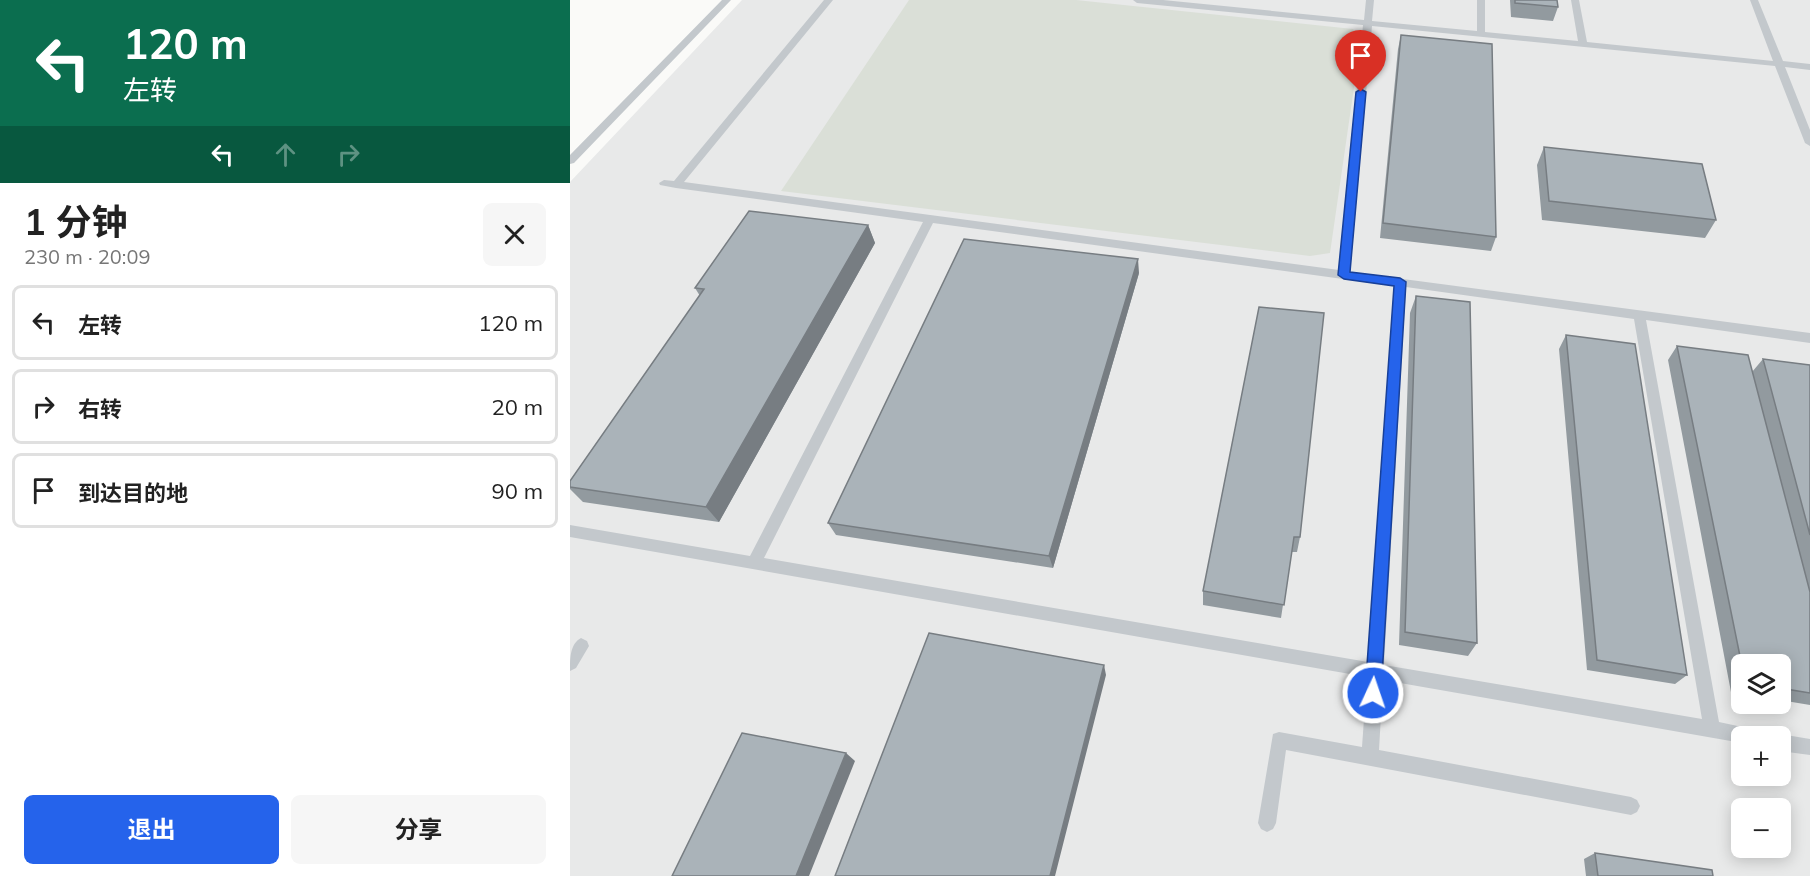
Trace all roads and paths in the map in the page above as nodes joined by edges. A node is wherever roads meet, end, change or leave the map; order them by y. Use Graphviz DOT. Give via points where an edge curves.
graph roads {
  1 [pos="727,0"];
  2 [pos="829,0"];
  3 [pos="1137,0"];
  4 [pos="1370,0"];
  5 [pos="1481,0"];
  6 [pos="1575,0"];
  7 [pos="1754,0"];
  8 [pos="1367,23"];
  9 [pos="1481,34"];
  10 [pos="1583,45"];
  11 [pos="1779,64"];
  12 [pos="1810,67"];
  13 [pos="1810,143"];
  14 [pos="570,161"];
  15 [pos="930,219"];
  16 [pos="1344,275"];
  17 [pos="1400,282"];
  18 [pos="1639,314"];
  19 [pos="1810,338"];
  20 [pos="570,531"];
  21 [pos="753,563"];
  22 [pos="580,646"];
  23 [pos="570,663"];
  24 [pos="1374,671"];
  25 [pos="1712,730"];
  26 [pos="1731,733"];
  27 [pos="1791,744"];
  28 [pos="1810,747"];
  29 [pos="1370,757"];
  30 [pos="1631,806"];
  31 [pos="1267,823"];
  1 -- 14 [label="lane"];
  2 -- 15 [label="lane" via="670,184"];
  3 -- 8 [label="lane"];
  4 -- 8 [label="lane"];
  5 -- 9 [label="lane"];
  6 -- 10 [label="lane"];
  7 -- 11 [label="lane"];
  8 -- 9 [label="lane"];
  8 -- 16 [label="lane"];
  9 -- 10 [label="lane"];
  10 -- 11 [label="lane"];
  11 -- 12 [label="lane"];
  11 -- 13 [label="lane"];
  15 -- 16 [label="lane"];
  15 -- 21 [label="lane"];
  16 -- 17 [label="lane"];
  17 -- 18 [label="lane"];
  17 -- 24 [label="lane"];
  18 -- 19 [label="lane"];
  18 -- 25 [label="lane"];
  20 -- 21 [label="lane"];
  21 -- 24 [label="lane"];
  22 -- 23 [label="lane"];
  24 -- 25 [label="lane"];
  24 -- 29 [label="lane"];
  25 -- 26 [label="lane"];
  27 -- 28 [label="lane"];
  29 -- 30 [label="lane"];
  29 -- 31 [label="lane" via="1279,740"];
}
